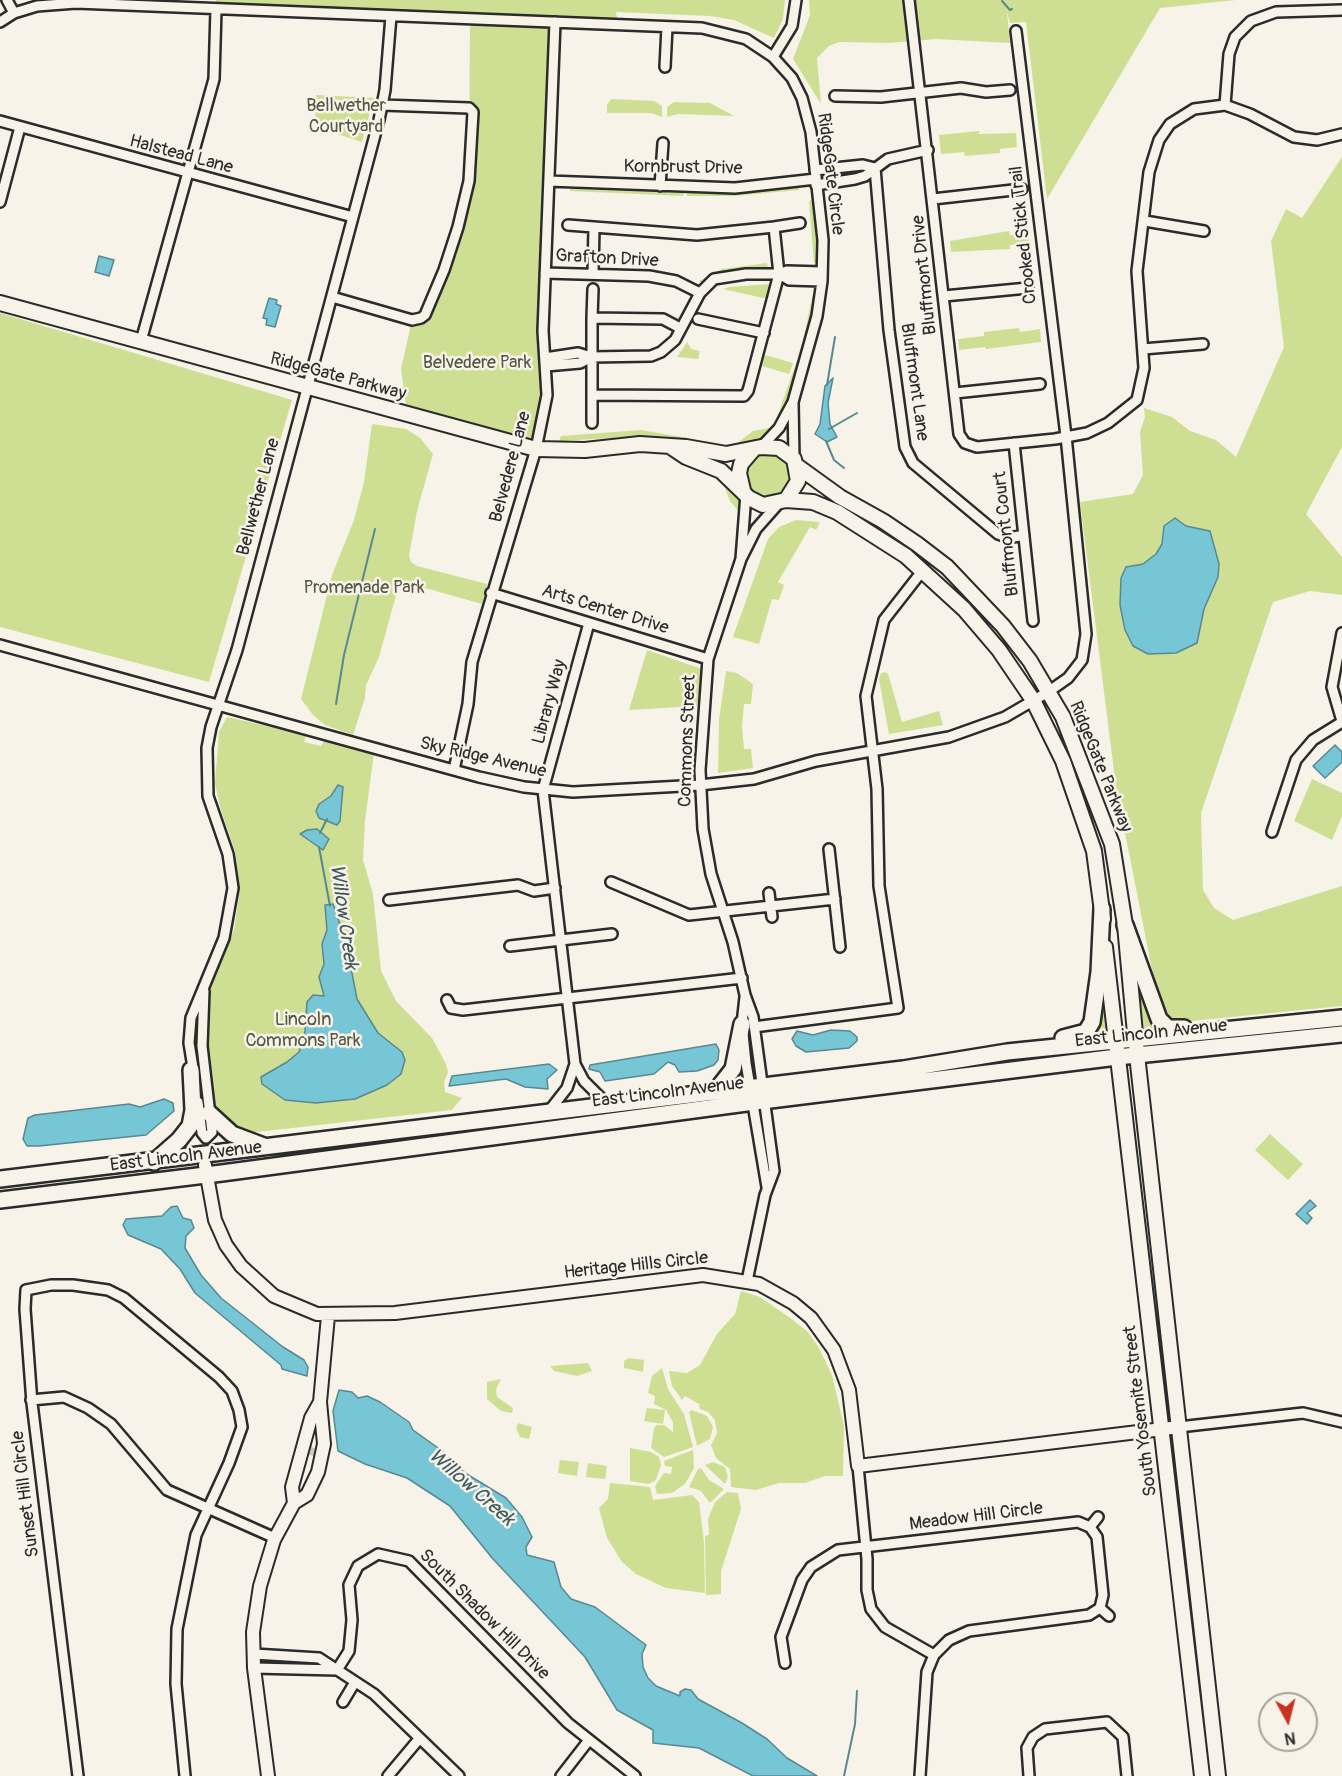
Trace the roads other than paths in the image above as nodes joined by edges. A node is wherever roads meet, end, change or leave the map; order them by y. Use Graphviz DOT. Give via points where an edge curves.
graph roads {
  1 [pos="7,0"];
  2 [pos="796,0"];
  3 [pos="909,0"];
  4 [pos="101,2"];
  5 [pos="216,9"];
  6 [pos="1342,10"];
  7 [pos="14,14"];
  8 [pos="391,16"];
  9 [pos="0,22"];
  10 [pos="555,22"];
  11 [pos="667,27"];
  12 [pos="1016,31"];
  13 [pos="773,57"];
  14 [pos="665,67"];
  15 [pos="1010,90"];
  16 [pos="921,92"];
  17 [pos="836,96"];
  18 [pos="382,105"];
  19 [pos="1225,105"];
  20 [pos="0,121"];
  21 [pos="20,127"];
  22 [pos="1342,134"];
  23 [pos="663,143"];
  24 [pos="928,150"];
  25 [pos="875,168"];
  26 [pos="187,174"];
  27 [pos="816,178"];
  28 [pos="549,181"];
  29 [pos="660,186"];
  30 [pos="1022,189"];
  31 [pos="1,198"];
  32 [pos="933,199"];
  33 [pos="353,217"];
  34 [pos="1145,221"];
  35 [pos="800,224"];
  36 [pos="568,225"];
  37 [pos="594,227"];
  38 [pos="774,227"];
  39 [pos="1204,231"];
  40 [pos="545,273"];
  41 [pos="593,274"];
  42 [pos="780,274"];
  43 [pos="822,276"];
  44 [pos="1028,288"];
  45 [pos="592,289"];
  46 [pos="700,293"];
  47 [pos="944,296"];
  48 [pos="332,297"];
  49 [pos="0,303"];
  50 [pos="592,318"];
  51 [pos="698,319"];
  52 [pos="680,328"];
  53 [pos="764,333"];
  54 [pos="141,341"];
  55 [pos="1203,344"];
  56 [pos="1143,349"];
  57 [pos="591,357"];
  58 [pos="546,362"];
  59 [pos="1040,384"];
  60 [pos="308,387"];
  61 [pos="955,393"];
  62 [pos="592,395"];
  63 [pos="793,402"];
  64 [pos="592,423"];
  65 [pos="1066,436"];
  66 [pos="1014,443"];
  67 [pos="671,447"];
  68 [pos="536,449"];
  69 [pos="757,449"];
  70 [pos="795,462"];
  71 [pos="744,492"];
  72 [pos="782,502"];
  73 [pos="1024,536"];
  74 [pos="741,559"];
  75 [pos="922,570"];
  76 [pos="491,593"];
  77 [pos="1033,621"];
  78 [pos="589,623"];
  79 [pos="1342,633"];
  80 [pos="0,645"];
  81 [pos="708,658"];
  82 [pos="1048,692"];
  83 [pos="1033,700"];
  84 [pos="220,704"];
  85 [pos="1342,721"];
  86 [pos="873,750"];
  87 [pos="454,770"];
  88 [pos="700,785"];
  89 [pos="543,790"];
  90 [pos="1272,832"];
  91 [pos="829,849"];
  92 [pos="611,882"];
  93 [pos="555,888"];
  94 [pos="769,893"];
  95 [pos="835,899"];
  96 [pos="389,900"];
  97 [pos="770,907"];
  98 [pos="1102,909"];
  99 [pos="722,912"];
  100 [pos="772,917"];
  101 [pos="1125,925"];
  102 [pos="612,934"];
  103 [pos="561,940"];
  104 [pos="510,946"];
  105 [pos="840,946"];
  106 [pos="741,978"];
  107 [pos="205,982"];
  108 [pos="567,997"];
  109 [pos="447,1000"];
  110 [pos="1342,1018"];
  111 [pos="1300,1022"];
  112 [pos="748,1026"];
  113 [pos="1342,1034"];
  114 [pos="1136,1047"];
  115 [pos="1116,1050"];
  116 [pos="1007,1052"];
  117 [pos="575,1064"];
  118 [pos="191,1070"];
  119 [pos="715,1092"];
  120 [pos="758,1094"];
  121 [pos="608,1106"];
  122 [pos="209,1113"];
  123 [pos="546,1113"];
  124 [pos="206,1138"];
  125 [pos="270,1148"];
  126 [pos="154,1162"];
  127 [pos="205,1165"];
  128 [pos="0,1179"];
  129 [pos="0,1200"];
  130 [pos="747,1281"];
  131 [pos="328,1316"];
  132 [pos="31,1400"];
  133 [pos="320,1402"];
  134 [pos="1342,1422"];
  135 [pos="1179,1427"];
  136 [pos="1161,1429"];
  137 [pos="311,1448"];
  138 [pos="320,1464"];
  139 [pos="858,1466"];
  140 [pos="293,1499"];
  141 [pos="208,1509"];
  142 [pos="1098,1517"];
  143 [pos="1090,1527"];
  144 [pos="275,1538"];
  145 [pos="865,1546"];
  146 [pos="1100,1608"];
  147 [pos="1109,1616"];
  148 [pos="254,1654"];
  149 [pos="934,1656"];
  150 [pos="784,1663"];
  151 [pos="254,1668"];
  152 [pos="338,1670"];
  153 [pos="355,1682"];
  154 [pos="343,1702"];
  155 [pos="1120,1720"];
  156 [pos="1114,1729"];
  157 [pos="419,1738"];
  158 [pos="589,1740"];
  159 [pos="78,1776"];
  160 [pos="185,1776"];
  161 [pos="268,1776"];
  162 [pos="388,1776"];
  163 [pos="459,1776"];
  164 [pos="561,1776"];
  165 [pos="635,1776"];
  166 [pos="920,1776"];
  167 [pos="1029,1776"];
  168 [pos="1127,1776"];
  169 [pos="1202,1776"];
  170 [pos="1218,1776"];
  1 -- 7 [label="street"];
  2 -- 13 [label="street" via="792,26"];
  3 -- 16 [label="street, Bluffmont Drive"];
  4 -- 5 [label="street, RidgeGate Circle"];
  4 -- 7 [label="street, RidgeGate Circle" via="58,3"];
  5 -- 8 [label="street, RidgeGate Circle"];
  5 -- 26 [label="street" via="214,79"];
  6 -- 19 [label="street" via="1276,12 1251,21 1235,37 1229,54"];
  7 -- 9 [label="street, RidgeGate Circle"];
  8 -- 10 [label="street, RidgeGate Circle"];
  8 -- 18 [label="street, Bellwether Lane"];
  10 -- 11 [label="street, RidgeGate Circle"];
  10 -- 28 [label="street, Belvedere Lane"];
  11 -- 13 [label="street, RidgeGate Circle" via="719,31 746,39"];
  11 -- 14 [label="street"];
  12 -- 65 [label="street, Crooked Stick Trail"];
  13 -- 27 [label="street, RidgeGate Circle" via="792,78 807,112"];
  15 -- 16 [label="street" via="962,88"];
  16 -- 17 [label="street" via="881,97"];
  16 -- 24 [label="street, Bluffmont Drive"];
  18 -- 33 [label="street, Bellwether Lane"];
  18 -- 48 [label="street" via="469,108 473,112 469,181 458,227 444,270 421,318 412,320"];
  19 -- 22 [label="street" via="1294,137 1317,140"];
  19 -- 34 [label="street" via="1194,109 1170,124 1159,140 1149,172"];
  20 -- 21 [label="street, Halstead Lane"];
  21 -- 26 [label="street, Halstead Lane"];
  21 -- 31 [label="street"];
  23 -- 29 [label="street"];
  24 -- 25 [label="street, Kornbrust Drive" via="888,159"];
  24 -- 32 [label="street, Bluffmont Drive"];
  25 -- 27 [label="street, Kornbrust Drive" via="863,165"];
  25 -- 27 [label="street, Kornbrust Drive" via="855,179"];
  25 -- 73 [label="street, Bluffmont Lane" via="904,447 913,463 998,534 1009,538"];
  26 -- 33 [label="street, Halstead Lane"];
  26 -- 54 [label="street"];
  27 -- 29 [label="street, Kornbrust Drive" via="735,188"];
  27 -- 43 [label="street, RidgeGate Circle" via="823,240"];
  28 -- 29 [label="street, Kornbrust Drive"];
  28 -- 40 [label="street, Belvedere Lane"];
  30 -- 32 [label="street"];
  32 -- 47 [label="street, Bluffmont Drive"];
  33 -- 48 [label="street, Bellwether Lane"];
  34 -- 39 [label="street"];
  34 -- 56 [label="street" via="1137,271"];
  35 -- 38 [label="street"];
  36 -- 37 [label="street"];
  37 -- 38 [label="street" via="697,235"];
  37 -- 41 [label="street"];
  38 -- 42 [label="street"];
  40 -- 41 [label="street, Grafton Drive"];
  40 -- 58 [label="street, Belvedere Lane"];
  41 -- 46 [label="street, Grafton Drive" via="649,276 676,281"];
  42 -- 43 [label="street" via="787,271"];
  42 -- 46 [label="street" via="714,279"];
  42 -- 53 [label="street"];
  43 -- 63 [label="street, RidgeGate Circle" via="818,316"];
  44 -- 47 [label="street"];
  45 -- 50 [label="street"];
  46 -- 52 [label="street"];
  47 -- 61 [label="street, Bluffmont Drive"];
  48 -- 60 [label="street, Bellwether Lane"];
  49 -- 54 [label="main road, RidgeGate Parkway"];
  50 -- 52 [label="street" via="663,319"];
  50 -- 57 [label="street"];
  51 -- 53 [label="street"];
  52 -- 57 [label="street" via="675,340 651,356"];
  53 -- 62 [label="street" via="744,396"];
  54 -- 60 [label="main road, RidgeGate Parkway"];
  55 -- 56 [label="street"];
  56 -- 65 [label="street" via="1144,368 1137,400 1108,423"];
  57 -- 58 [label="street" via="580,363"];
  57 -- 62 [label="street"];
  58 -- 68 [label="street, Belvedere Lane" via="547,395"];
  59 -- 61 [label="street"];
  60 -- 68 [label="main road, RidgeGate Parkway"];
  60 -- 84 [label="street, Bellwether Lane"];
  61 -- 66 [label="street, Bluffmont Drive" via="959,434 965,443 977,447"];
  62 -- 64 [label="street"];
  63 -- 69 [label="street, RidgeGate Circle" via="779,428"];
  63 -- 70 [label="street, RidgeGate Circle"];
  65 -- 66 [label="street, Bluffmont Drive"];
  65 -- 82 [label="street, Crooked Stick Trail" via="1086,634 1082,660 1068,678"];
  66 -- 73 [label="street, Bluffmont Court"];
  67 -- 68 [label="main road, RidgeGate Parkway" via="640,444 585,450"];
  67 -- 69 [label="main road, RidgeGate Parkway" via="716,453"];
  67 -- 71 [label="main road, RidgeGate Parkway" via="721,471"];
  68 -- 76 [label="street, Belvedere Lane"];
  69 -- 70 [label="main road, RidgeGate Parkway" via="779,448"];
  69 -- 71 [label="main road" via="741,464"];
  70 -- 72 [label="main road" via="798,481"];
  70 -- 82 [label="main road, RidgeGate Parkway" via="840,497 883,520 947,567 1003,626"];
  71 -- 72 [label="main road, RidgeGate Parkway" via="763,505"];
  71 -- 74 [label="street, Commons Street"];
  72 -- 74 [label="street, Commons Street" via="756,528"];
  72 -- 75 [label="main road, RidgeGate Parkway" via="813,502 837,512"];
  73 -- 77 [label="street, Bluffmont Court"];
  74 -- 81 [label="street, Commons Street"];
  75 -- 83 [label="main road, RidgeGate Parkway" via="989,637"];
  75 -- 86 [label="street" via="884,620 866,696"];
  76 -- 78 [label="street, Arts Center Drive"];
  76 -- 87 [label="street, Belvedere Lane" via="472,662"];
  78 -- 81 [label="street, Arts Center Drive"];
  78 -- 89 [label="street, Library Way"];
  79 -- 85 [label="street" via="1332,687"];
  80 -- 84 [label="street, Sky Ridge Avenue"];
  81 -- 88 [label="street, Commons Street"];
  82 -- 83 [label="street, Crooked Stick Trail"];
  82 -- 101 [label="main road, RidgeGate Parkway" via="1073,741 1112,844"];
  83 -- 86 [label="street, Sky Ridge Avenue" via="1005,717 949,737"];
  83 -- 98 [label="main road, RidgeGate Parkway" via="1079,804 1094,851"];
  84 -- 87 [label="street, Sky Ridge Avenue"];
  84 -- 107 [label="street, Bellwether Lane" via="207,748 206,785 230,863 232,896 225,938"];
  85 -- 90 [label="street" via="1313,740 1296,760"];
  86 -- 88 [label="street, Sky Ridge Avenue" via="754,779"];
  86 -- 112 [label="street" via="879,886 898,1008 808,1015"];
  87 -- 89 [label="street, Sky Ridge Avenue"];
  88 -- 89 [label="street, Sky Ridge Avenue" via="593,792"];
  88 -- 99 [label="street, Commons Street" via="705,840"];
  89 -- 93 [label="street"];
  91 -- 95 [label="street"];
  92 -- 99 [label="street" via="679,913"];
  93 -- 96 [label="street" via="534,891 518,885"];
  93 -- 103 [label="street"];
  94 -- 97 [label="street"];
  95 -- 97 [label="street"];
  95 -- 105 [label="street"];
  97 -- 99 [label="street"];
  97 -- 100 [label="street"];
  98 -- 115 [label="main road, RidgeGate Parkway"];
  98 -- 116 [label="main road" via="1099,972 1090,1029 1079,1036 1017,1044"];
  99 -- 106 [label="street, Commons Street"];
  101 -- 111 [label="main road" via="1159,1019 1166,1026 1177,1029 1280,1017"];
  101 -- 114 [label="main road, RidgeGate Parkway"];
  102 -- 103 [label="street"];
  103 -- 104 [label="street"];
  103 -- 108 [label="street"];
  106 -- 108 [label="street"];
  106 -- 112 [label="street, Commons Street"];
  107 -- 118 [label="street, Bellwether Lane" via="191,1018"];
  107 -- 122 [label="street, Bellwether Lane" via="202,1046"];
  108 -- 109 [label="street" via="463,1010 451,1008"];
  108 -- 117 [label="street"];
  110 -- 111 [label="main road, East Lincoln Avenue"];
  111 -- 114 [label="main road, East Lincoln Avenue"];
  112 -- 119 [label="main road" via="732,1069"];
  112 -- 120 [label="street, Commons Street"];
  113 -- 114 [label="main road, East Lincoln Avenue"];
  114 -- 115 [label="main road, East Lincoln Avenue"];
  114 -- 135 [label="main road, South Yosemite Street"];
  115 -- 116 [label="main road, East Lincoln Avenue"];
  115 -- 120 [label="main road, East Lincoln Avenue"];
  115 -- 136 [label="main road, South Yosemite Street"];
  116 -- 120 [label="main road, East Lincoln Avenue"];
  117 -- 121 [label="street" via="584,1081"];
  117 -- 123 [label="street" via="564,1094"];
  118 -- 124 [label="street, Bellwether Lane"];
  118 -- 126 [label="main road" via="190,1126"];
  119 -- 120 [label="main road, East Lincoln Avenue"];
  119 -- 121 [label="main road, East Lincoln Avenue"];
  120 -- 127 [label="main road, East Lincoln Avenue"];
  120 -- 130 [label="street, Commons Street" via="774,1171"];
  121 -- 123 [label="main road, East Lincoln Avenue"];
  122 -- 124 [label="street, Bellwether Lane" via="212,1132"];
  122 -- 125 [label="main road" via="232,1134"];
  123 -- 125 [label="main road, East Lincoln Avenue"];
  124 -- 127 [label="street"];
  125 -- 127 [label="main road, East Lincoln Avenue"];
  126 -- 127 [label="main road, East Lincoln Avenue"];
  126 -- 128 [label="main road, East Lincoln Avenue"];
  127 -- 129 [label="main road, East Lincoln Avenue"];
  127 -- 131 [label="street, Heritage Hills Circle" via="219,1232 241,1266 283,1301"];
  130 -- 131 [label="street, Heritage Hills Circle" via="717,1275 684,1276 395,1312"];
  130 -- 139 [label="street, Heritage Hills Circle" via="793,1303 811,1318 834,1350 849,1390"];
  131 -- 133 [label="street"];
  132 -- 141 [label="street" via="64,1397 88,1408 111,1424 167,1490"];
  132 -- 141 [label="street, Sunset Hill Circle" via="26,1290 73,1285 108,1290 124,1298 232,1391 242,1427"];
  132 -- 159 [label="street, Sunset Hill Circle"];
  133 -- 137 [label="street"];
  133 -- 137 [label="street" via="311,1418"];
  134 -- 135 [label="street" via="1303,1413"];
  135 -- 136 [label="street"];
  135 -- 170 [label="main road, South Yosemite Street"];
  136 -- 139 [label="street"];
  136 -- 169 [label="main road, South Yosemite Street"];
  137 -- 138 [label="street"];
  137 -- 138 [label="street"];
  137 -- 140 [label="street"];
  137 -- 140 [label="street" via="292,1487"];
  138 -- 140 [label="street" via="307,1495"];
  139 -- 145 [label="street"];
  140 -- 144 [label="street"];
  141 -- 144 [label="street"];
  141 -- 160 [label="street" via="196,1535 177,1629 176,1684"];
  142 -- 143 [label="street"];
  143 -- 145 [label="street, Meadow Hill Circle" via="1078,1522"];
  143 -- 146 [label="street" via="1097,1537 1103,1595"];
  144 -- 148 [label="street" via="260,1586"];
  145 -- 149 [label="street" via="871,1609 885,1627"];
  145 -- 150 [label="street, Meadow Hill Circle" via="838,1550 811,1567 802,1580 781,1637"];
  146 -- 147 [label="street"];
  146 -- 149 [label="street" via="1089,1615 969,1631 949,1640"];
  148 -- 151 [label="street"];
  148 -- 152 [label="street" via="319,1658"];
  149 -- 166 [label="street" via="927,1672"];
  151 -- 152 [label="street"];
  151 -- 161 [label="street"];
  152 -- 153 [label="street"];
  152 -- 158 [label="street, South Shadow Hill Drive" via="349,1651 349,1585 358,1566 378,1554 394,1556 409,1561"];
  153 -- 154 [label="street"];
  153 -- 157 [label="street" via="374,1694"];
  155 -- 156 [label="street"];
  156 -- 167 [label="street" via="1107,1722 1045,1729 1030,1735"];
  156 -- 168 [label="street" via="1123,1737"];
  157 -- 162 [label="street"];
  157 -- 163 [label="street"];
  158 -- 164 [label="street"];
  158 -- 165 [label="street, South Shadow Hill Drive"];
}
